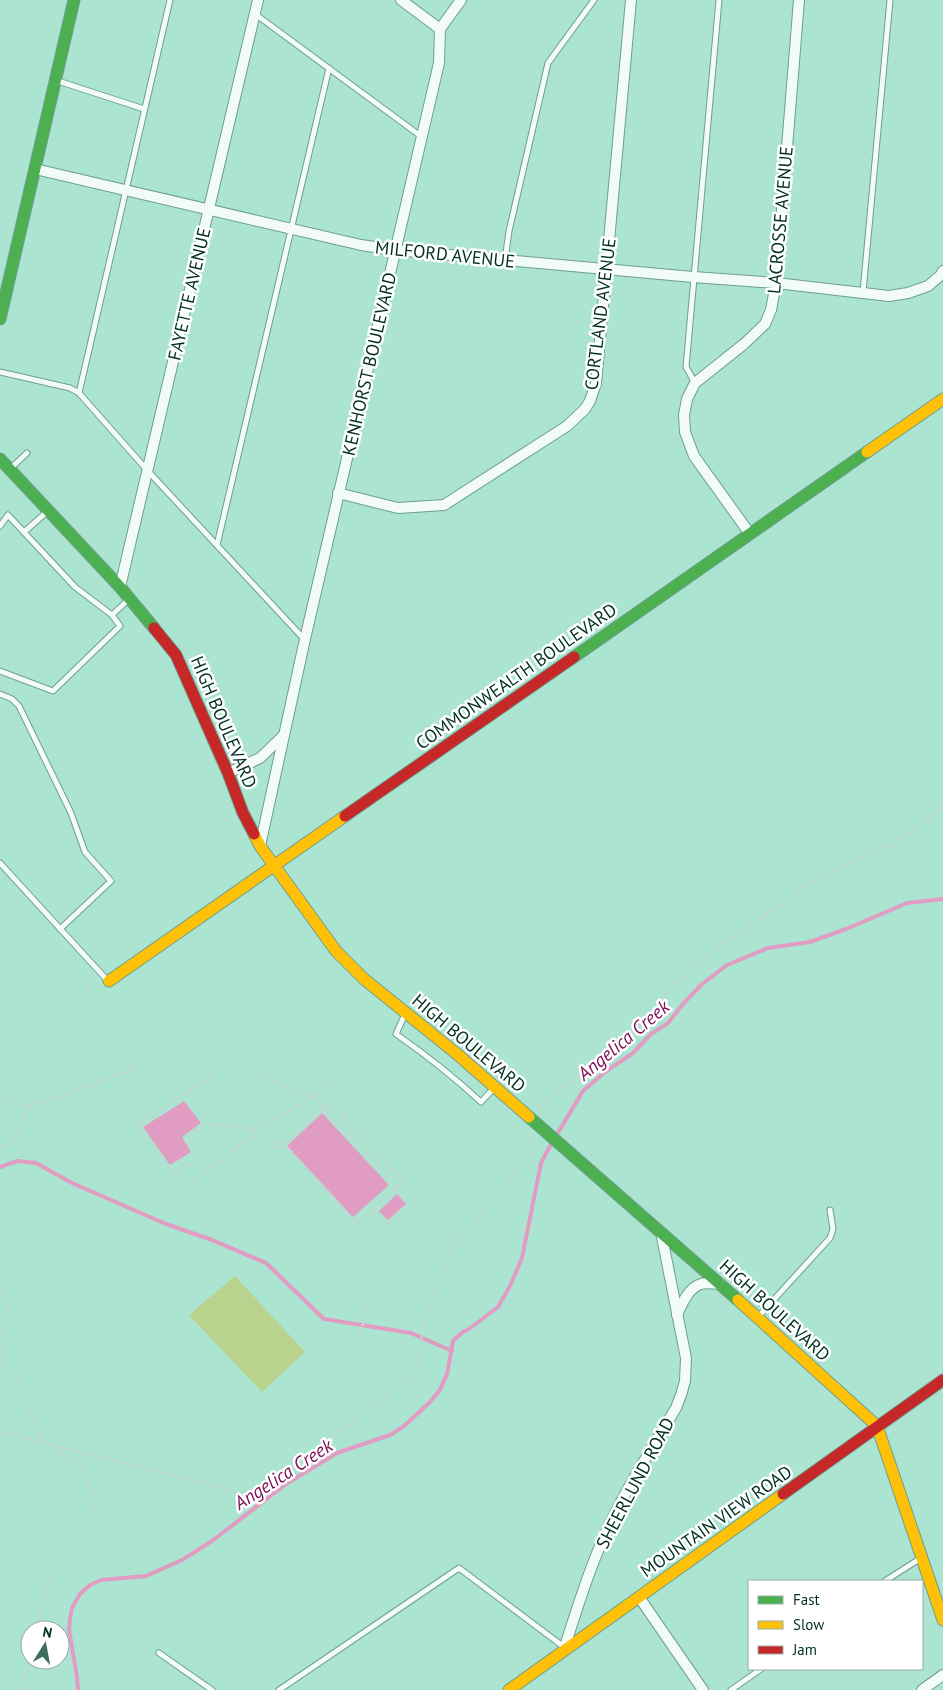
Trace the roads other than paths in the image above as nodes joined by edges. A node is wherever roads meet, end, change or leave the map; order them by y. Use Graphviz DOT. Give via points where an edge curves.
graph roads {
  1 [pos="74,0"];
  2 [pos="170,0"];
  3 [pos="258,0"];
  4 [pos="401,0"];
  5 [pos="461,0"];
  6 [pos="594,0"];
  7 [pos="631,0"];
  8 [pos="719,0"];
  9 [pos="799,0"];
  10 [pos="890,0"];
  11 [pos="254,14"];
  12 [pos="440,29"];
  13 [pos="329,68"];
  14 [pos="55,80"];
  15 [pos="144,109"];
  16 [pos="422,137"];
  17 [pos="34,169"];
  18 [pos="125,190"];
  19 [pos="208,210"];
  20 [pos="291,228"];
  21 [pos="395,250"];
  22 [pos="505,260"];
  23 [pos="606,269"];
  24 [pos="943,271"];
  25 [pos="693,277"];
  26 [pos="776,283"];
  27 [pos="863,292"];
  28 [pos="0,318"];
  29 [pos="0,372"];
  30 [pos="695,383"];
  31 [pos="79,393"];
  32 [pos="943,399"];
  33 [pos="26,454"];
  34 [pos="0,459"];
  35 [pos="10,469"];
  36 [pos="147,470"];
  37 [pos="338,493"];
  38 [pos="48,510"];
  39 [pos="0,526"];
  40 [pos="24,532"];
  41 [pos="750,534"];
  42 [pos="217,545"];
  43 [pos="120,587"];
  44 [pos="130,599"];
  45 [pos="112,615"];
  46 [pos="305,639"];
  47 [pos="0,671"];
  48 [pos="0,694"];
  49 [pos="285,734"];
  50 [pos="228,773"];
  51 [pos="260,846"];
  52 [pos="0,863"];
  53 [pos="274,866"];
  54 [pos="60,929"];
  55 [pos="108,981"];
  56 [pos="406,1012"];
  57 [pos="495,1086"];
  58 [pos="830,1210"];
  59 [pos="661,1232"];
  60 [pos="721,1284"];
  61 [pos="677,1315"];
  62 [pos="758,1317"];
  63 [pos="943,1380"];
  64 [pos="877,1426"];
  65 [pos="921,1558"];
  66 [pos="887,1580"];
  67 [pos="639,1598"];
  68 [pos="943,1620"];
  69 [pos="566,1649"];
  70 [pos="159,1653"];
  71 [pos="760,1670"];
  72 [pos="943,1675"];
  73 [pos="212,1690"];
  74 [pos="279,1690"];
  75 [pos="509,1690"];
  76 [pos="703,1690"];
  77 [pos="731,1690"];
  78 [pos="922,1690"];
  1 -- 14 [label="street"];
  2 -- 15 [label="lane"];
  3 -- 11 [label="street, FAYETTE AVENUE"];
  4 -- 12 [label="street"];
  5 -- 12 [label="street"];
  6 -- 22 [label="lane" via="548,63"];
  7 -- 23 [label="street, CORTLAND AVENUE"];
  8 -- 25 [label="lane"];
  9 -- 26 [label="street, LACROSSE AVENUE"];
  10 -- 27 [label="lane"];
  11 -- 13 [label="lane"];
  11 -- 19 [label="street, FAYETTE AVENUE"];
  12 -- 16 [label="street, KENHORST BOULEVARD" via="439,63"];
  13 -- 16 [label="lane"];
  13 -- 20 [label="lane"];
  14 -- 15 [label="lane"];
  14 -- 17 [label="street"];
  15 -- 18 [label="lane"];
  16 -- 21 [label="street, KENHORST BOULEVARD"];
  17 -- 18 [label="street, MILFORD AVENUE"];
  17 -- 28 [label="street"];
  18 -- 19 [label="street, MILFORD AVENUE"];
  18 -- 31 [label="lane"];
  19 -- 20 [label="street, MILFORD AVENUE"];
  19 -- 36 [label="street, FAYETTE AVENUE"];
  20 -- 21 [label="street, MILFORD AVENUE"];
  20 -- 42 [label="lane"];
  21 -- 22 [label="street, MILFORD AVENUE"];
  21 -- 37 [label="street, KENHORST BOULEVARD"];
  22 -- 23 [label="street, MILFORD AVENUE"];
  23 -- 25 [label="street, MILFORD AVENUE"];
  23 -- 37 [label="street, CORTLAND AVENUE" via="596,383 585,409 567,426 444,505 398,508"];
  24 -- 27 [label="street, MILFORD AVENUE" via="928,286 908,294 889,296"];
  25 -- 26 [label="street, MILFORD AVENUE"];
  25 -- 30 [label="lane" via="686,367"];
  26 -- 27 [label="street, MILFORD AVENUE"];
  26 -- 30 [label="street, LACROSSE AVENUE" via="771,310 761,329"];
  29 -- 31 [label="lane" via="70,388"];
  30 -- 41 [label="street, LACROSSE AVENUE" via="684,415 685,432 694,456"];
  31 -- 36 [label="lane"];
  32 -- 41 [label="street, COMMONWEALTH BOULEVARD"];
  33 -- 35 [label="lane"];
  34 -- 35 [label="street, HIGH BOULEVARD"];
  35 -- 38 [label="street, HIGH BOULEVARD"];
  36 -- 42 [label="lane"];
  36 -- 43 [label="street, FAYETTE AVENUE"];
  37 -- 46 [label="street, KENHORST BOULEVARD"];
  38 -- 40 [label="lane"];
  38 -- 43 [label="street, HIGH BOULEVARD"];
  39 -- 40 [label="lane" via="8,515"];
  40 -- 45 [label="lane" via="75,587"];
  41 -- 53 [label="street, COMMONWEALTH BOULEVARD"];
  42 -- 46 [label="lane"];
  43 -- 44 [label="street, HIGH BOULEVARD"];
  44 -- 45 [label="lane"];
  44 -- 50 [label="street, HIGH BOULEVARD" via="176,655"];
  45 -- 47 [label="lane" via="120,626 53,691"];
  46 -- 49 [label="street, KENHORST BOULEVARD"];
  48 -- 54 [label="lane" via="19,706 71,813 85,852 111,882"];
  49 -- 50 [label="street" via="260,758"];
  49 -- 51 [label="street, KENHORST BOULEVARD"];
  50 -- 51 [label="street, HIGH BOULEVARD"];
  51 -- 53 [label="street, HIGH BOULEVARD"];
  52 -- 54 [label="lane"];
  53 -- 55 [label="street, COMMONWEALTH BOULEVARD"];
  53 -- 56 [label="street, HIGH BOULEVARD" via="336,951 364,979"];
  54 -- 55 [label="lane"];
  56 -- 57 [label="street, HIGH BOULEVARD"];
  56 -- 57 [label="lane" via="396,1034 481,1102"];
  57 -- 59 [label="street, HIGH BOULEVARD"];
  58 -- 62 [label="lane" via="833,1229 830,1238"];
  59 -- 60 [label="street, HIGH BOULEVARD"];
  59 -- 61 [label="street, SHEERLUND ROAD"];
  60 -- 61 [label="street" via="701,1284 692,1290 684,1298"];
  60 -- 62 [label="street, HIGH BOULEVARD"];
  61 -- 69 [label="street, SHEERLUND ROAD" via="686,1358 681,1395 602,1541 583,1590"];
  62 -- 64 [label="street, HIGH BOULEVARD"];
  63 -- 64 [label="street, MOUNTAIN VIEW ROAD"];
  64 -- 65 [label="street, HIGH BOULEVARD"];
  64 -- 67 [label="street, MOUNTAIN VIEW ROAD"];
  65 -- 66 [label="lane"];
  65 -- 68 [label="street, HIGH BOULEVARD"];
  67 -- 69 [label="street, MOUNTAIN VIEW ROAD"];
  67 -- 76 [label="street"];
  69 -- 74 [label="lane" via="459,1568"];
  69 -- 75 [label="street, MOUNTAIN VIEW ROAD"];
  70 -- 73 [label="lane"];
  71 -- 77 [label="lane"];
  72 -- 78 [label="street"];
}
